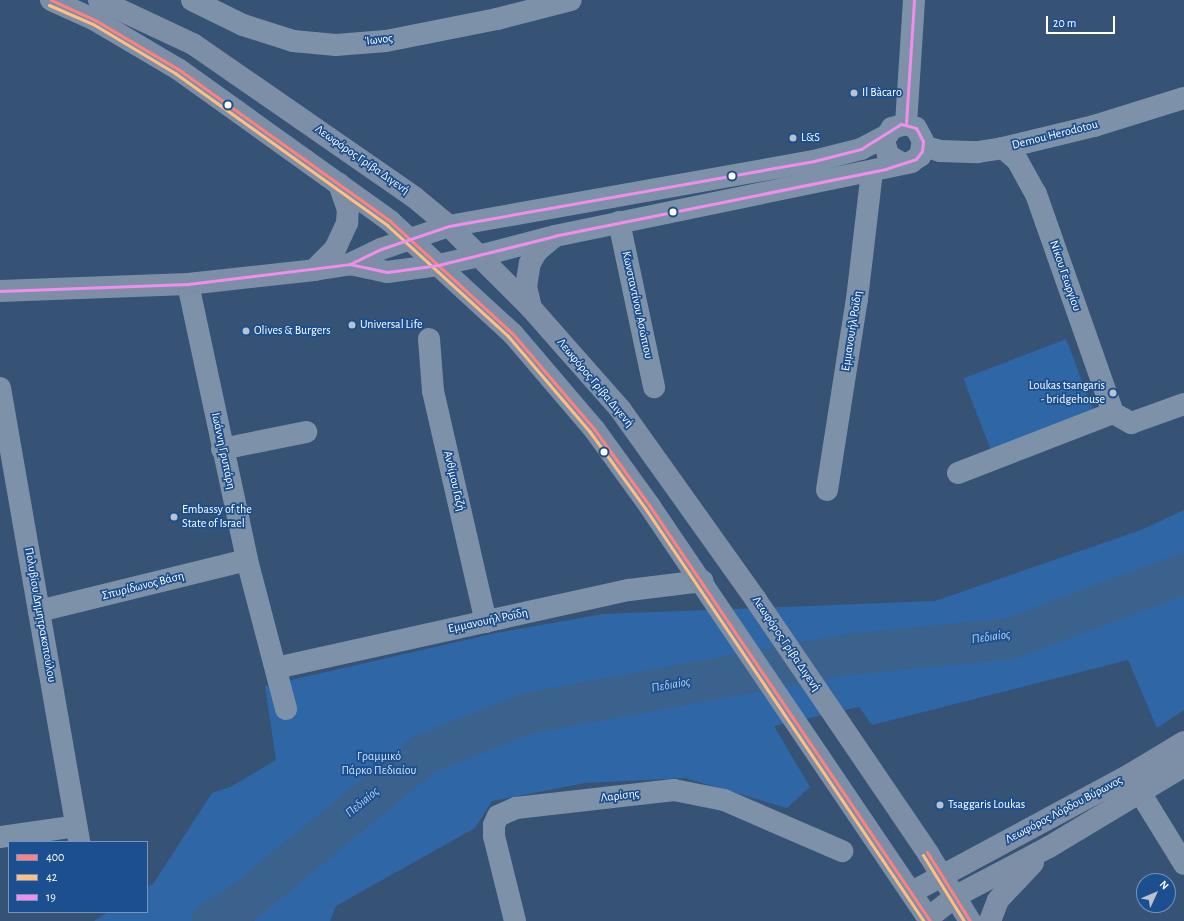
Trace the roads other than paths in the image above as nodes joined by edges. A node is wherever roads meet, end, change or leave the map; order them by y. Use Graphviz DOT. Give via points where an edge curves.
graph roads {
  1 [pos="51,0"];
  2 [pos="99,0"];
  3 [pos="192,0"];
  4 [pos="571,0"];
  5 [pos="914,0"];
  6 [pos="495,9"];
  7 [pos="1184,98"];
  8 [pos="906,124"];
  9 [pos="886,135"];
  10 [pos="923,146"];
  11 [pos="1003,148"];
  12 [pos="901,163"];
  13 [pos="872,172"];
  14 [pos="339,184"];
  15 [pos="620,222"];
  16 [pos="449,226"];
  17 [pos="555,236"];
  18 [pos="411,238"];
  19 [pos="480,256"];
  20 [pos="350,264"];
  21 [pos="439,265"];
  22 [pos="314,270"];
  23 [pos="188,284"];
  24 [pos="0,291"];
  25 [pos="531,308"];
  26 [pos="429,339"];
  27 [pos="654,387"];
  28 [pos="0,388"];
  29 [pos="1184,404"];
  30 [pos="1113,413"];
  31 [pos="306,432"];
  32 [pos="222,449"];
  33 [pos="958,473"];
  34 [pos="827,490"];
  35 [pos="247,560"];
  36 [pos="702,581"];
  37 [pos="39,611"];
  38 [pos="486,622"];
  39 [pos="276,668"];
  40 [pos="286,709"];
  41 [pos="1184,742"];
  42 [pos="1184,766"];
  43 [pos="1141,794"];
  44 [pos="77,834"];
  45 [pos="0,837"];
  46 [pos="1049,847"];
  47 [pos="842,850"];
  48 [pos="1184,864"];
  49 [pos="942,875"];
  50 [pos="912,892"];
  51 [pos="956,896"];
  52 [pos="928,920"];
  53 [pos="515,921"];
  54 [pos="970,921"];
  55 [pos="990,921"];
  1 -- 14 [label="main road" via="95,20 178,69"];
  2 -- 16 [label="main road, Λεωφόρος Γρίβα Διγενή" via="193,44 414,197"];
  3 -- 6 [label="street, Ίωνος" via="243,25 293,41 336,45 386,41"];
  4 -- 6 [label="street, Ίωνος"];
  5 -- 8 [label="street"];
  7 -- 11 [label="street, Demou Herodotou" via="1094,126"];
  8 -- 9 [label="street" via="892,128"];
  8 -- 10 [label="street" via="919,132"];
  9 -- 12 [label="street" via="885,150 892,159"];
  9 -- 16 [label="street" via="861,149 814,161"];
  10 -- 11 [label="street, Demou Herodotou" via="940,151 978,152"];
  10 -- 12 [label="street" via="916,159"];
  11 -- 30 [label="street, Νίκου Γεωργίου" via="1017,160 1036,194"];
  12 -- 13 [label="street"];
  13 -- 15 [label="street"];
  13 -- 34 [label="street, Εμμανουήλ Ροϊδη" via="857,299"];
  14 -- 18 [label="main road"];
  14 -- 22 [label="main road" via="348,210 347,223 335,248"];
  15 -- 17 [label="street"];
  15 -- 27 [label="street, Κωνσταντίνου Ασώπιου"];
  16 -- 18 [label="main road"];
  16 -- 19 [label="main road, Λεωφόρος Γρίβα Διγενή"];
  17 -- 19 [label="street"];
  17 -- 25 [label="main road" via="537,251 530,262 526,287"];
  18 -- 20 [label="main road"];
  18 -- 21 [label="main road"];
  19 -- 21 [label="main road"];
  19 -- 25 [label="main road, Λεωφόρος Γρίβα Διγενή"];
  20 -- 21 [label="main road" via="387,272"];
  20 -- 22 [label="main road"];
  21 -- 36 [label="main road" via="512,333 594,429"];
  22 -- 23 [label="main road"];
  23 -- 24 [label="main road"];
  23 -- 32 [label="street, Ιωάννη Γρυπάρη"];
  25 -- 49 [label="main road, Λεωφόρος Γρίβα Διγενή" via="620,409 756,600"];
  26 -- 38 [label="street, Ανθίμου Γαζή" via="433,391"];
  28 -- 37 [label="street, Πολυβίου Δημητρακοπούλου"];
  29 -- 30 [label="street" via="1131,423"];
  30 -- 33 [label="street"];
  31 -- 32 [label="street"];
  32 -- 35 [label="street, Ιωάννη Γρυπάρη"];
  35 -- 37 [label="street, Σπυρίδωνος Βάση"];
  35 -- 39 [label="street, Ιωάννη Γρυπάρη"];
  36 -- 38 [label="street, Εμμανουήλ Ροΐδη" via="629,590"];
  36 -- 50 [label="main road"];
  37 -- 44 [label="street, Πολυβίου Δημητρακοπούλου"];
  38 -- 39 [label="street, Εμμανουήλ Ροΐδη"];
  39 -- 40 [label="street, Ιωάννη Γρυπάρη"];
  41 -- 49 [label="main road, Λεωφόρος Λόρδου Βύρωνος" via="1131,774"];
  42 -- 43 [label="main road, Λεωφόρος Λόρδου Βύρωνος"];
  43 -- 46 [label="main road, Λεωφόρος Λόρδου Βύρωνος"];
  43 -- 48 [label="street"];
  44 -- 45 [label="street"];
  46 -- 51 [label="main road, Λεωφόρος Λόρδου Βύρωνος"];
  46 -- 55 [label="main road" via="998,900"];
  47 -- 53 [label="street, Λαρίσης" via="724,800 674,790 516,808 498,816 494,825 494,836"];
  49 -- 50 [label="main road, Λεωφόρος Λόρδου Βύρωνος"];
  49 -- 51 [label="main road, Λεωφόρος Γρίβα Διγενή"];
  50 -- 52 [label="main road"];
  51 -- 52 [label="main road, Λεωφόρος Λόρδου Βύρωνος"];
  51 -- 54 [label="main road, Λεωφόρος Γρίβα Διγενή"];
}
